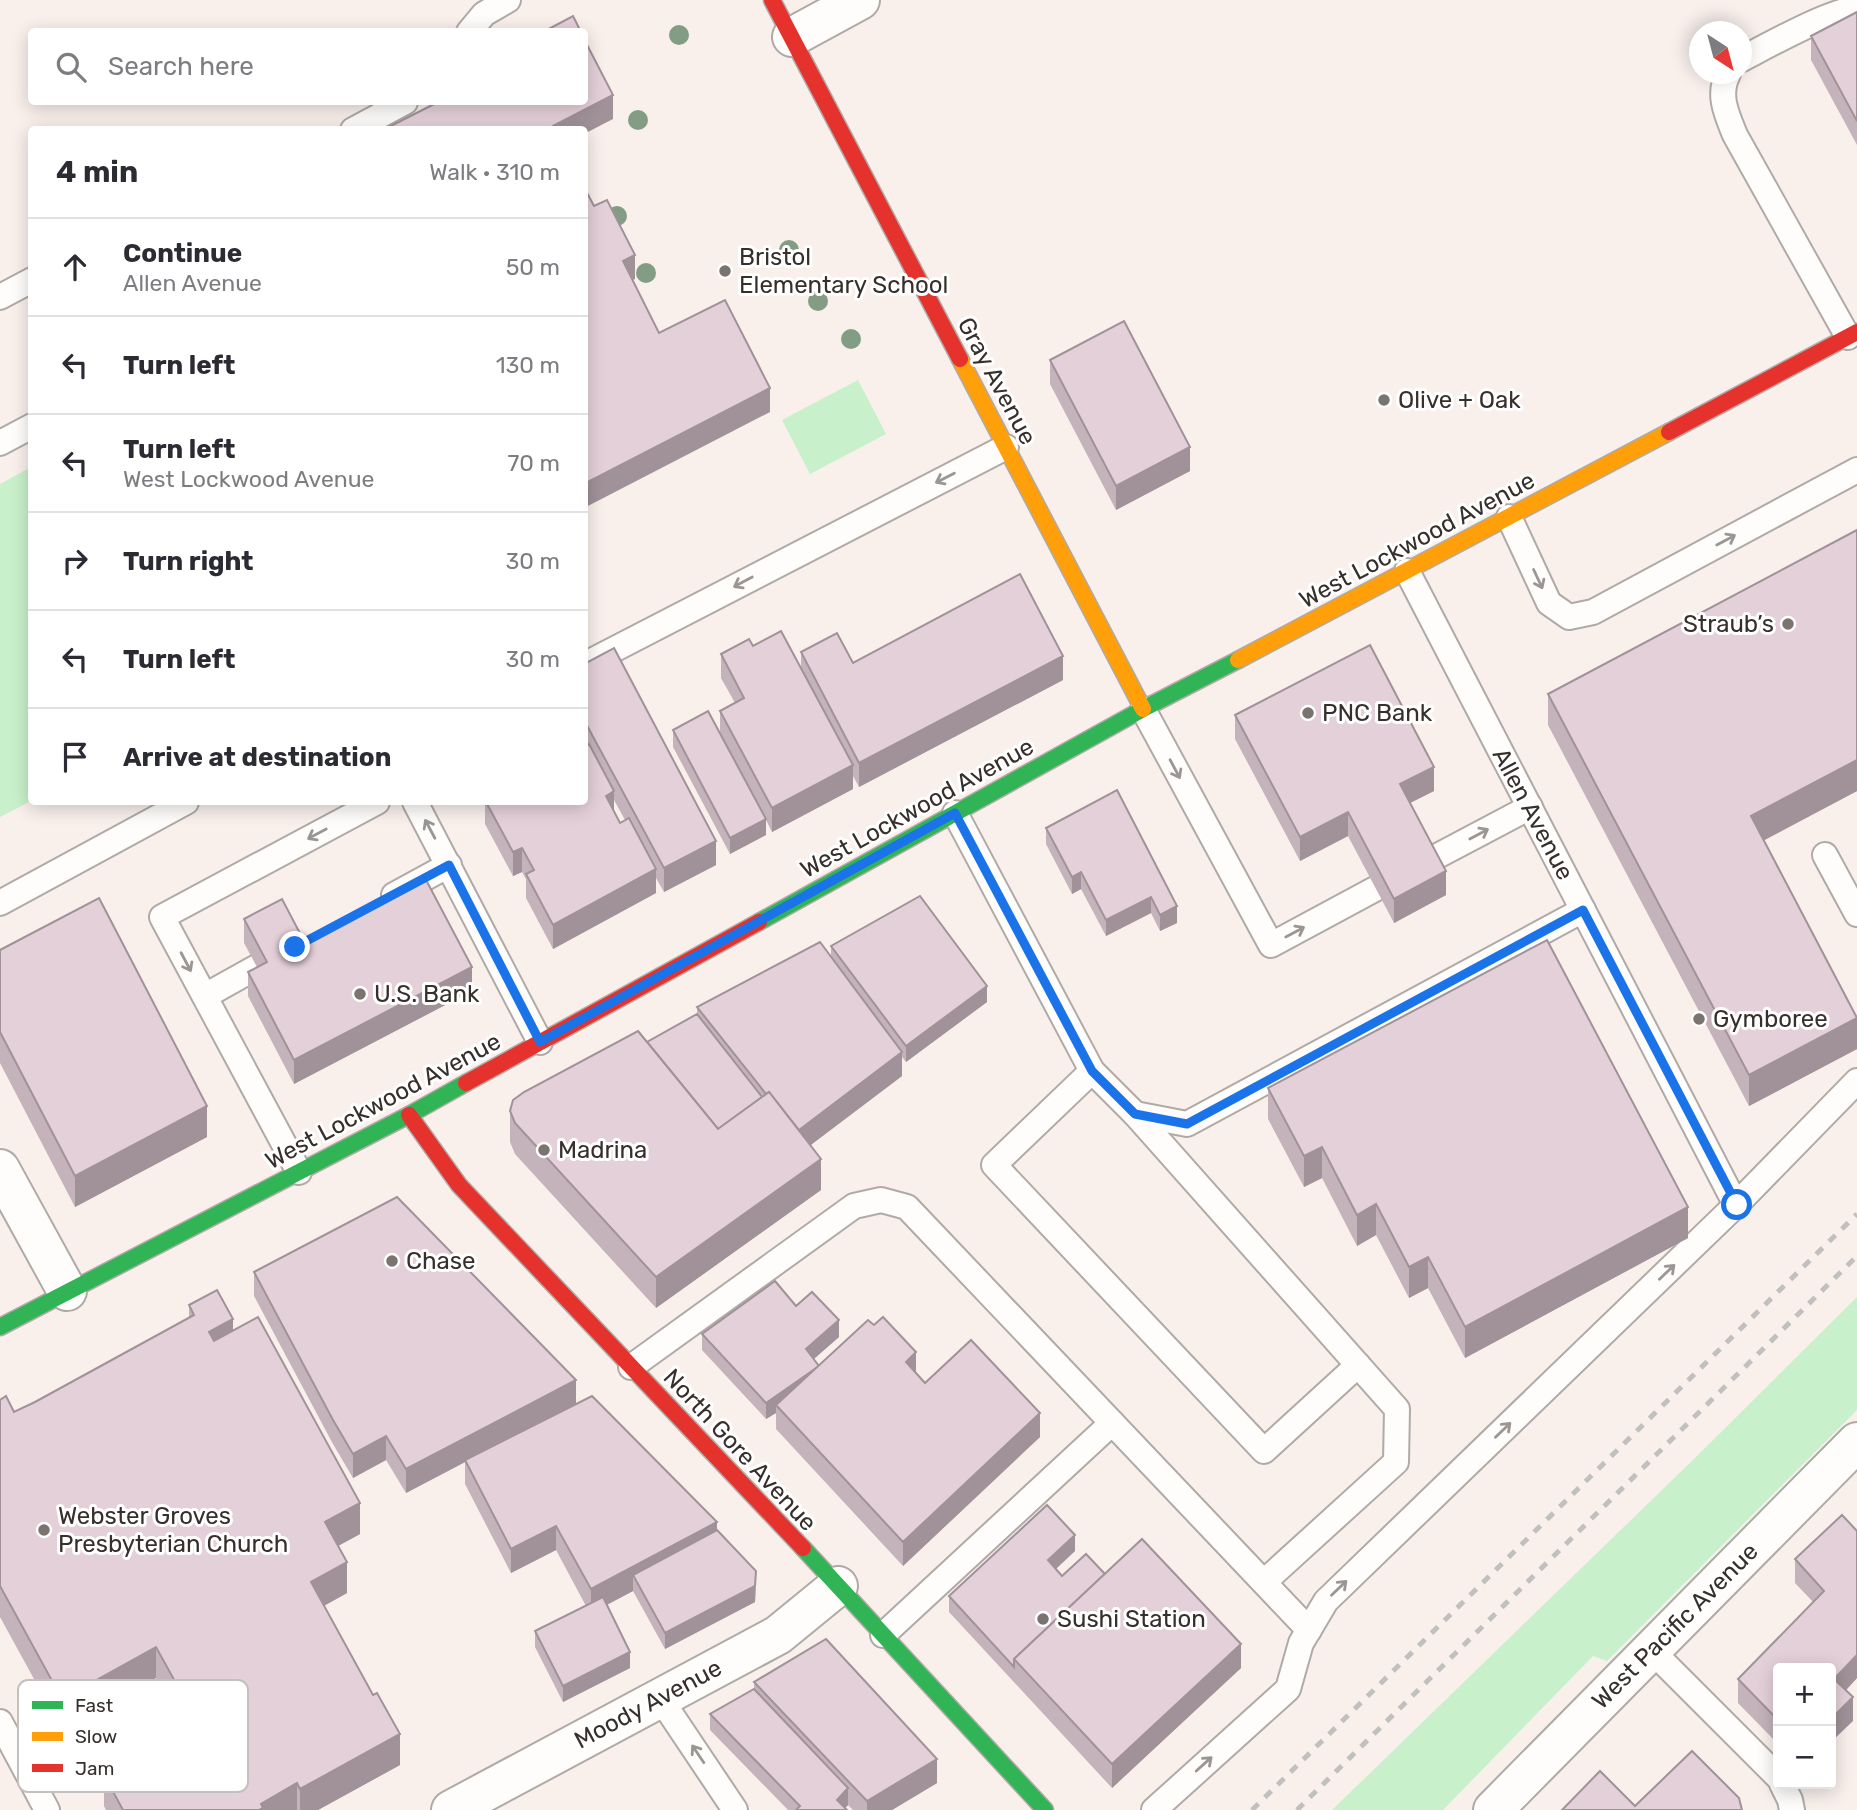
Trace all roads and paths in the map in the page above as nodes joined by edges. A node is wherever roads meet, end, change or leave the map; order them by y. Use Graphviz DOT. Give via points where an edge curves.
graph roads {
  1 [pos="508,0"];
  2 [pos="772,0"];
  3 [pos="860,0"];
  4 [pos="1857,9"];
  5 [pos="472,28"];
  6 [pos="792,37"];
  7 [pos="1752,54"];
  8 [pos="1724,84"];
  9 [pos="399,105"];
  10 [pos="360,126"];
  11 [pos="28,282"];
  12 [pos="0,297"];
  13 [pos="1853,335"];
  14 [pos="28,428"];
  15 [pos="0,443"];
  16 [pos="1006,447"];
  17 [pos="1857,470"];
  18 [pos="1508,517"];
  19 [pos="1407,571"];
  20 [pos="588,663"];
  21 [pos="1143,709"];
  22 [pos="180,805"];
  23 [pos="371,805"];
  24 [pos="417,805"];
  25 [pos="1530,807"];
  26 [pos="955,813"];
  27 [pos="1825,855"];
  28 [pos="1428,861"];
  29 [pos="449,865"];
  30 [pos="1376,889"];
  31 [pos="0,903"];
  32 [pos="378,903"];
  33 [pos="1583,910"];
  34 [pos="1857,914"];
  35 [pos="257,967"];
  36 [pos="205,996"];
  37 [pos="540,1042"];
  38 [pos="1092,1071"];
  39 [pos="1857,1081"];
  40 [pos="1135,1114"];
  41 [pos="409,1115"];
  42 [pos="0,1169"];
  43 [pos="299,1172"];
  44 [pos="1737,1205"];
  45 [pos="67,1291"];
  46 [pos="0,1327"];
  47 [pos="1358,1365"];
  48 [pos="631,1367"];
  49 [pos="1112,1423"];
  50 [pos="1857,1442"];
  51 [pos="1264,1582"];
  52 [pos="838,1586"];
  53 [pos="1309,1630"];
  54 [pos="883,1635"];
  55 [pos="1651,1650"];
  56 [pos="660,1698"];
  57 [pos="0,1722"];
  58 [pos="18,1756"];
  59 [pos="1773,1770"];
  60 [pos="1784,1789"];
  61 [pos="37,1792"];
  62 [pos="47,1810"];
  63 [pos="451,1810"];
  64 [pos="735,1810"];
  65 [pos="1045,1810"];
  66 [pos="1154,1810"];
  67 [pos="1493,1810"];
  68 [pos="1792,1810"];
  1 -- 5 [label="lane" via="484,14"];
  2 -- 6 [label="main road, Gray Avenue"];
  3 -- 6 [label="street"];
  4 -- 7 [label="lane" via="1831,15"];
  6 -- 16 [label="main road, Gray Avenue"];
  8 -- 13 [label="lane" via="1725,112 1735,135"];
  9 -- 10 [label="lane"];
  11 -- 12 [label="lane"];
  13 -- 18 [label="main road, West Lockwood Avenue"];
  14 -- 15 [label="lane"];
  16 -- 20 [label="lane, one-way"];
  16 -- 21 [label="main road, Gray Avenue"];
  18 -- 17 [label="lane, one-way" via="1549,603 1569,618 1593,612"];
  18 -- 19 [label="main road, West Lockwood Avenue"];
  19 -- 21 [label="main road, West Lockwood Avenue"];
  19 -- 25 [label="lane, Allen Avenue"];
  21 -- 26 [label="main road, West Lockwood Avenue"];
  21 -- 30 [label="lane, one-way" via="1271,945"];
  22 -- 31 [label="lane"];
  23 -- 36 [label="lane, one-way" via="162,917"];
  29 -- 24 [label="lane, one-way"];
  28 -- 25 [label="lane, one-way"];
  25 -- 33 [label="lane, Allen Avenue"];
  26 -- 37 [label="main road, West Lockwood Avenue"];
  26 -- 38 [label="lane"];
  27 -- 34 [label="lane"];
  29 -- 32 [label="lane"];
  29 -- 37 [label="lane"];
  33 -- 40 [label="lane" via="1187,1124"];
  33 -- 44 [label="lane, Allen Avenue"];
  35 -- 36 [label="lane"];
  36 -- 43 [label="lane"];
  37 -- 41 [label="main road, West Lockwood Avenue"];
  38 -- 40 [label="lane"];
  38 -- 47 [label="lane" via="994,1165 1264,1451"];
  39 -- 44 [label="lane"];
  40 -- 47 [label="lane"];
  41 -- 43 [label="main road, West Lockwood Avenue"];
  41 -- 48 [label="main road, North Gore Avenue" via="460,1185"];
  42 -- 45 [label="street"];
  43 -- 45 [label="main road, West Lockwood Avenue"];
  53 -- 44 [label="lane, one-way" via="1326,1601"];
  45 -- 46 [label="main road, West Lockwood Avenue"];
  47 -- 51 [label="lane" via="1397,1409 1396,1462"];
  48 -- 49 [label="lane" via="854,1206 881,1200 907,1207"];
  48 -- 52 [label="main road, North Gore Avenue"];
  49 -- 51 [label="lane"];
  49 -- 54 [label="lane"];
  50 -- 55 [label="street, West Pacific Avenue"];
  51 -- 53 [label="lane"];
  52 -- 54 [label="main road, North Gore Avenue"];
  52 -- 56 [label="street, Moody Avenue" via="778,1635"];
  66 -- 53 [label="lane, one-way" via="1288,1689"];
  54 -- 65 [label="main road, North Gore Avenue"];
  55 -- 59 [label="lane"];
  55 -- 67 [label="street, West Pacific Avenue"];
  56 -- 63 [label="street, Moody Avenue"];
  64 -- 56 [label="lane, one-way"];
  57 -- 58 [label="lane"];
  60 -- 68 [label="lane"];
  61 -- 62 [label="lane"];
}
